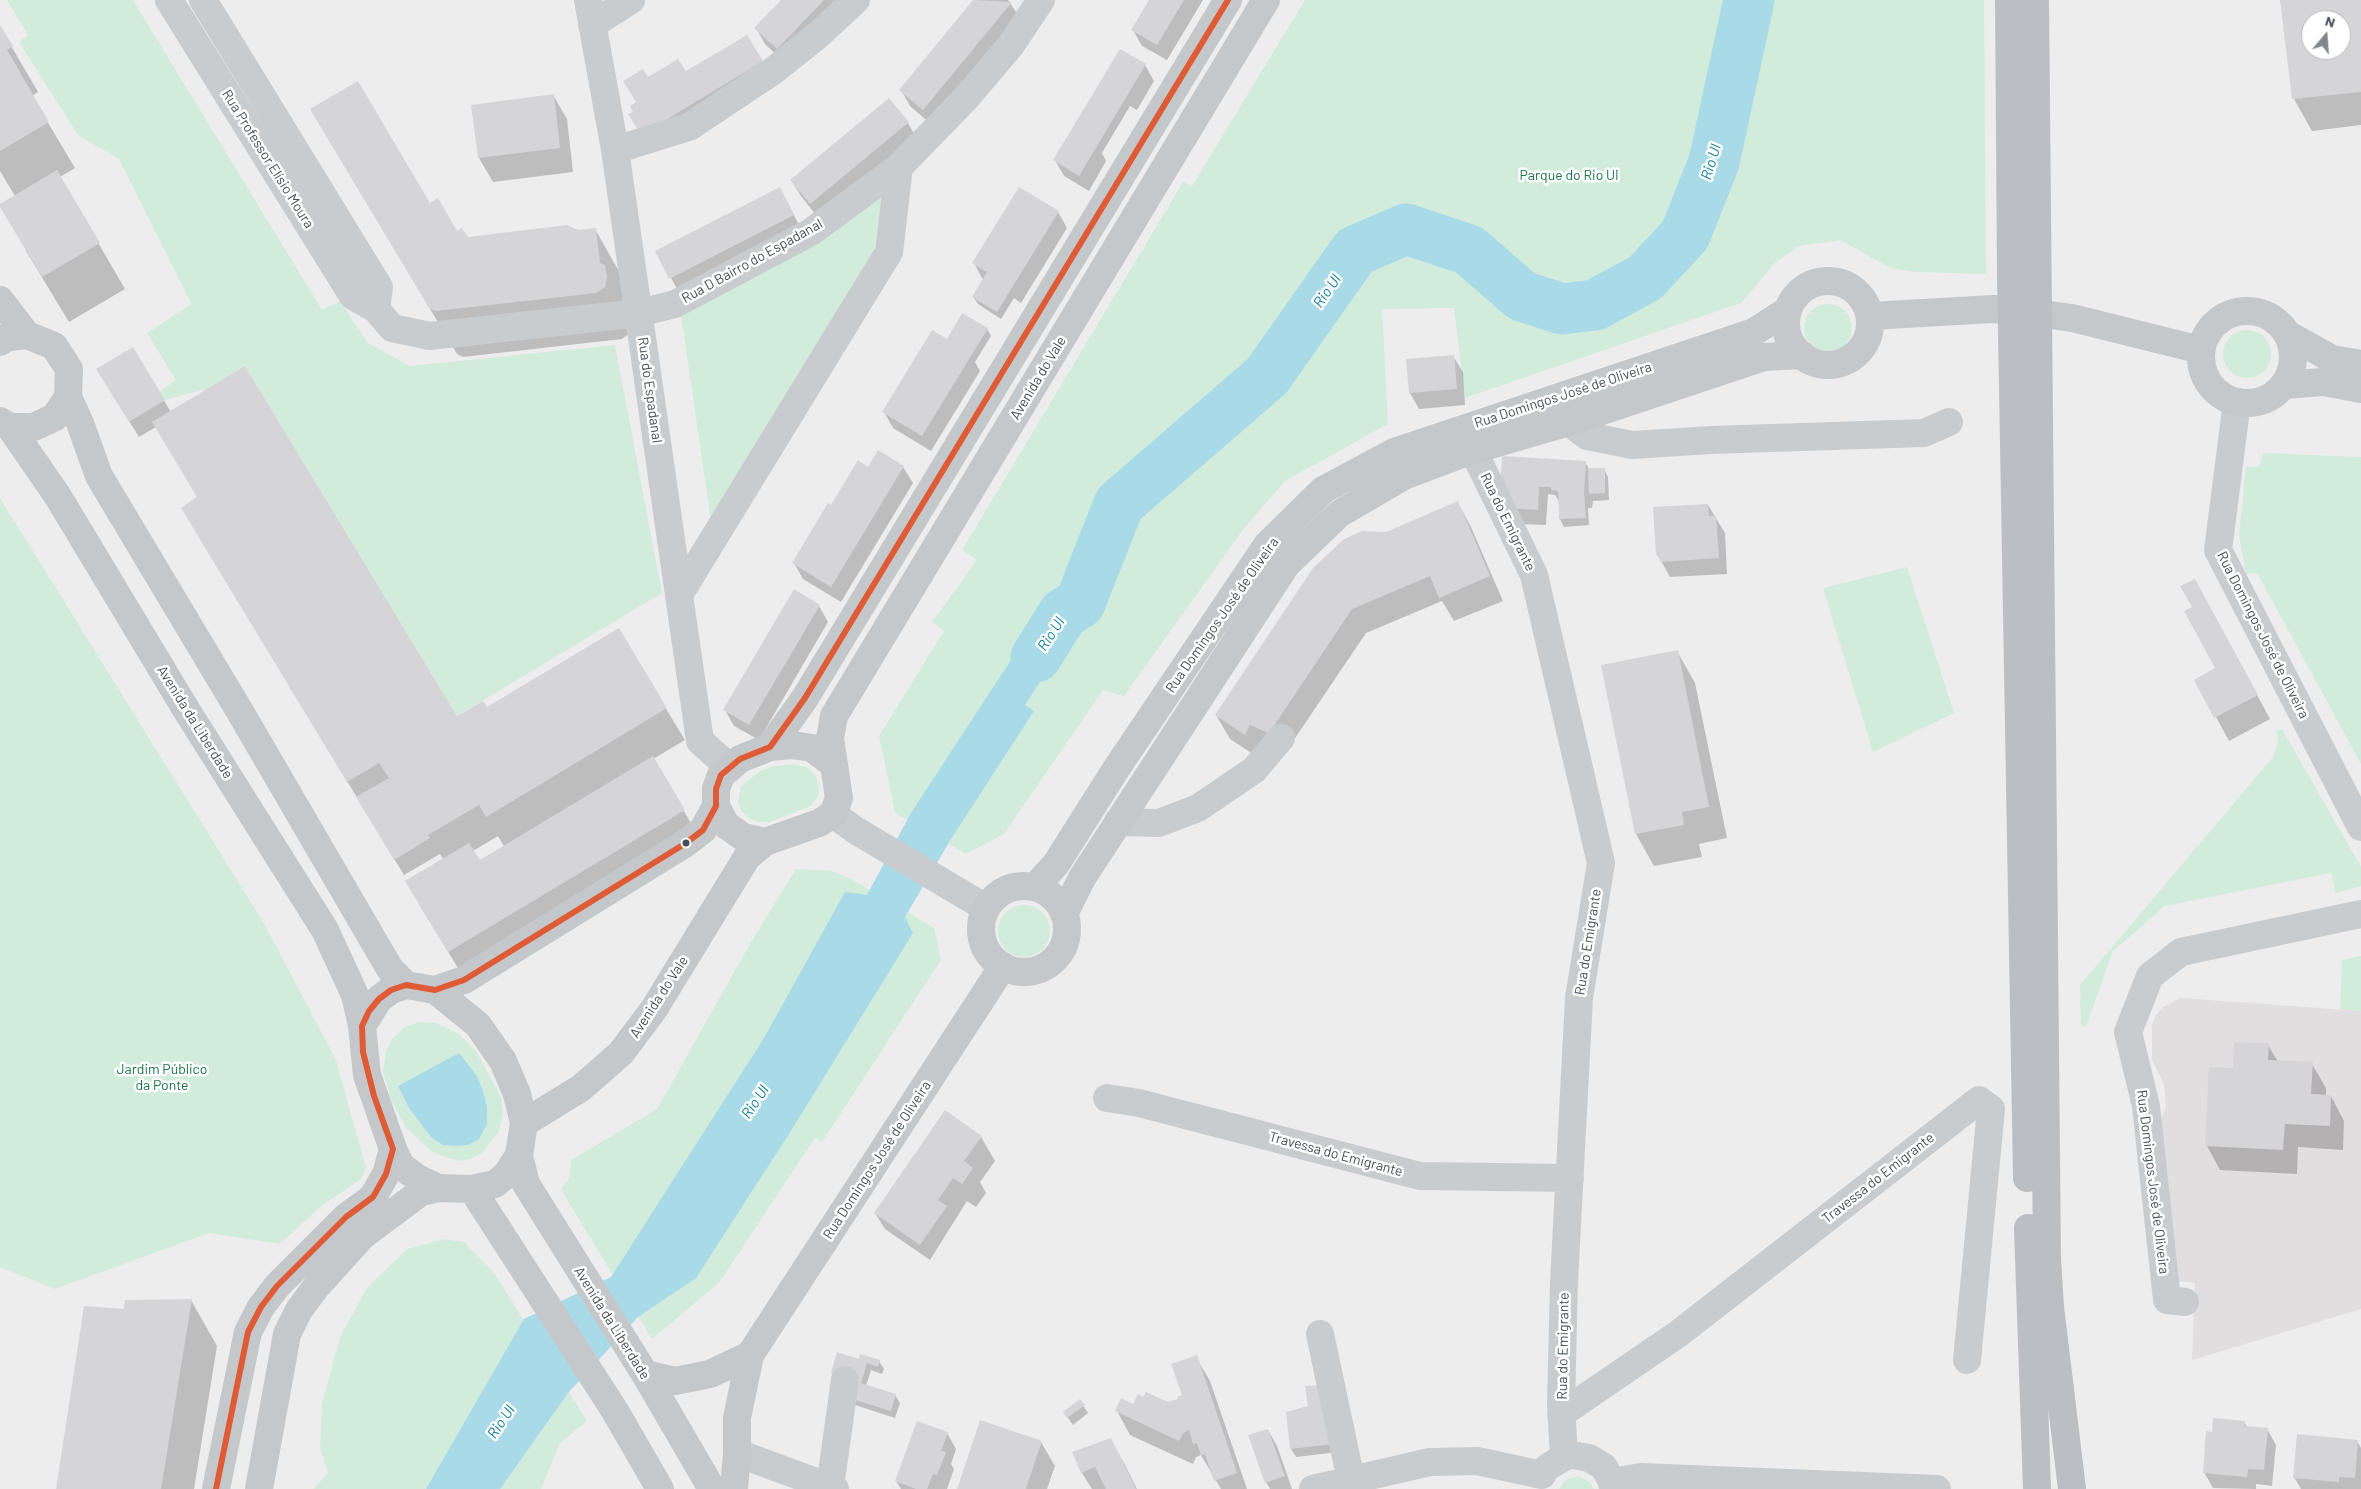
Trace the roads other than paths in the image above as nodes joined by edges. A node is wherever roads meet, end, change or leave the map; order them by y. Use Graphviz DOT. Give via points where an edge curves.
graph roads {
  1 [pos="169,0"];
  2 [pos="203,0"];
  3 [pos="631,0"];
  4 [pos="856,0"];
  5 [pos="1041,0"];
  6 [pos="1228,0"];
  7 [pos="1266,0"];
  8 [pos="2009,0"];
  9 [pos="2036,0"];
  10 [pos="590,13"];
  11 [pos="615,150"];
  12 [pos="899,167"];
  13 [pos="0,300"];
  14 [pos="376,309"];
  15 [pos="1788,310"];
  16 [pos="638,313"];
  17 [pos="1870,316"];
  18 [pos="2288,334"];
  19 [pos="28,335"];
  20 [pos="2025,339"];
  21 [pos="0,342"];
  22 [pos="2201,350"];
  23 [pos="1802,355"];
  24 [pos="2361,364"];
  25 [pos="2284,385"];
  26 [pos="2361,389"];
  27 [pos="68,397"];
  28 [pos="2237,402"];
  29 [pos="1569,422"];
  30 [pos="1949,422"];
  31 [pos="5,424"];
  32 [pos="1473,450"];
  33 [pos="679,595"];
  34 [pos="1281,738"];
  35 [pos="770,747"];
  36 [pos="832,763"];
  37 [pos="730,768"];
  38 [pos="716,806"];
  39 [pos="833,814"];
  40 [pos="1118,822"];
  41 [pos="2361,828"];
  42 [pos="765,842"];
  43 [pos="1035,887"];
  44 [pos="986,908"];
  45 [pos="1064,914"];
  46 [pos="2361,914"];
  47 [pos="1004,966"];
  48 [pos="406,984"];
  49 [pos="435,990"];
  50 [pos="362,1026"];
  51 [pos="1107,1098"];
  52 [pos="524,1123"];
  53 [pos="393,1149"];
  54 [pos="519,1155"];
  55 [pos="1570,1178"];
  56 [pos="438,1188"];
  57 [pos="472,1189"];
  58 [pos="2185,1302"];
  59 [pos="1320,1334"];
  60 [pos="750,1355"];
  61 [pos="1967,1360"];
  62 [pos="645,1374"];
  63 [pos="845,1380"];
  64 [pos="1561,1414"];
  65 [pos="737,1453"];
  66 [pos="1564,1457"];
  67 [pos="1351,1480"];
  68 [pos="1540,1482"];
  69 [pos="1613,1486"];
  70 [pos="833,1488"];
  71 [pos="216,1489"];
  72 [pos="259,1489"];
  73 [pos="660,1489"];
  74 [pos="712,1489"];
  75 [pos="734,1489"];
  76 [pos="1313,1489"];
  77 [pos="1937,1489"];
  78 [pos="2037,1489"];
  79 [pos="2072,1489"];
  1 -- 14 [label="street, Rua Professor Elísio Moura" via="353,296"];
  2 -- 14 [label="street, Rua Professor Elísio Moura" via="379,287"];
  3 -- 10 [label="street"];
  4 -- 11 [label="street" via="773,71 689,127"];
  5 -- 12 [label="street, Rua D Bairro do Espadanal" via="1011,45 967,97"];
  6 -- 35 [label="main road" via="805,698"];
  7 -- 36 [label="main road, Avenida do Vale" via="834,716 830,738"];
  8 -- 20 [label="highway" via="2011,276"];
  9 -- 20 [label="highway" via="2039,276"];
  10 -- 11 [label="street, Rua do Espadanal"];
  11 -- 16 [label="street, Rua do Espadanal"];
  12 -- 16 [label="street, Rua D Bairro do Espadanal" via="811,232 676,304"];
  12 -- 33 [label="street" via="889,252"];
  13 -- 19 [label="main road"];
  14 -- 16 [label="street, Rua Professor Elísio Moura" via="392,328 430,336"];
  15 -- 17 [label="main road, Rua Domingos José de Oliveira" via="1802,290 1825,281 1844,284 1859,294"];
  15 -- 23 [label="main road" via="1788,335"];
  15 -- 43 [label="main road, Rua Domingos José de Oliveira" via="1754,332 1394,452 1323,490 1267,545 1056,864"];
  16 -- 33 [label="street, Rua do Espadanal"];
  17 -- 22 [label="main road" via="1993,309 2028,312 2072,318"];
  17 -- 23 [label="main road, Rua Domingos José de Oliveira" via="1866,341 1849,359 1825,364"];
  18 -- 22 [label="main road" via="2267,315 2239,311 2214,324"];
  18 -- 24 [label="main road" via="2332,359"];
  18 -- 25 [label="main road" via="2293,360"];
  19 -- 21 [label="main road" via="5,338"];
  19 -- 27 [label="main road" via="54,346 69,369"];
  20 -- 78 [label="highway" via="2028,1275"];
  20 -- 79 [label="highway" via="2047,1258"];
  22 -- 28 [label="main road" via="2205,377 2224,397"];
  23 -- 29 [label="main road, Rua Domingos José de Oliveira" via="1764,357"];
  25 -- 26 [label="main road" via="2323,382"];
  25 -- 28 [label="main road" via="2263,400"];
  27 -- 31 [label="main road, Avenida da Liberdade" via="55,417 34,427"];
  27 -- 48 [label="main road" via="99,476 390,969"];
  28 -- 41 [label="street, Rua Domingos José de Oliveira" via="2218,550"];
  29 -- 30 [label="street" via="1587,436 1632,445 1924,433"];
  29 -- 32 [label="main road, Rua Domingos José de Oliveira"];
  31 -- 50 [label="main road, Avenida da Liberdade" via="57,495 187,711 325,930 355,995"];
  32 -- 40 [label="main road, Rua Domingos José de Oliveira" via="1404,476 1339,514 1286,565"];
  32 -- 55 [label="street, Rua do Emigrante" via="1534,575 1601,863 1579,998"];
  33 -- 37 [label="street, Rua do Espadanal" via="700,741"];
  34 -- 40 [label="street" via="1254,770 1198,808 1159,824"];
  35 -- 36 [label="main road" via="792,745 812,748"];
  35 -- 37 [label="main road" via="740,759"];
  36 -- 39 [label="main road, Avenida do Vale" via="839,798"];
  37 -- 38 [label="main road" via="722,775 716,789"];
  38 -- 42 [label="main road" via="726,825 742,837"];
  38 -- 49 [label="main road" via="703,830 686,844 464,980"];
  39 -- 42 [label="main road, Avenida do Vale" via="820,823"];
  39 -- 44 [label="street"];
  40 -- 45 [label="main road, Rua Domingos José de Oliveira" via="1082,878"];
  42 -- 52 [label="main road, Avenida do Vale" via="747,857 654,1009 621,1054 581,1088"];
  43 -- 44 [label="main road" via="1007,889"];
  43 -- 45 [label="main road" via="1048,892"];
  44 -- 47 [label="main road" via="982,921 984,940 993,958"];
  45 -- 47 [label="main road" via="1067,928 1065,943 1052,961 1032,971 1017,971"];
  46 -- 58 [label="street, Rua Domingos José de Oliveira" via="2181,952 2150,976 2128,1032 2146,1106 2167,1300"];
  47 -- 60 [label="main road, Rua Domingos José de Oliveira"];
  48 -- 49 [label="main road, Avenida da Liberdade"];
  48 -- 50 [label="main road" via="390,990 379,999"];
  49 -- 52 [label="main road, Avenida da Liberdade" via="478,1026 503,1061"];
  50 -- 53 [label="main road, Avenida da Liberdade" via="367,1074"];
  51 -- 55 [label="street, Travessa do Emigrante" via="1420,1176"];
  52 -- 54 [label="main road, Avenida da Liberdade"];
  53 -- 56 [label="main road, Avenida da Liberdade" via="401,1166 419,1180"];
  53 -- 71 [label="main road" via="386,1174 373,1197 346,1217 260,1307 248,1332"];
  54 -- 57 [label="main road, Avenida da Liberdade" via="507,1174 494,1184"];
  54 -- 62 [label="main road, Avenida da Liberdade" via="526,1184"];
  55 -- 64 [label="street, Rua do Emigrante"];
  56 -- 57 [label="main road, Avenida da Liberdade"];
  56 -- 72 [label="main road" via="421,1192 362,1236 299,1310 287,1334"];
  57 -- 73 [label="main road" via="615,1411"];
  59 -- 67 [label="street"];
  60 -- 62 [label="main road" via="710,1374 675,1381"];
  60 -- 65 [label="main road, Rua Domingos José de Oliveira" via="737,1418"];
  61 -- 64 [label="street, Travessa do Emigrante" via="1992,1109 1979,1100 1678,1334"];
  62 -- 74 [label="main road, Avenida da Liberdade"];
  63 -- 70 [label="street"];
  64 -- 66 [label="street, Rua do Emigrante"];
  65 -- 70 [label="street"];
  65 -- 75 [label="main road, Rua Domingos José de Oliveira"];
  66 -- 68 [label="street" via="1548,1467"];
  66 -- 69 [label="street" via="1581,1455 1597,1462 1604,1467"];
  67 -- 68 [label="street" via="1430,1462 1477,1461"];
  67 -- 76 [label="street"];
  69 -- 77 [label="street" via="1641,1477"];
}
